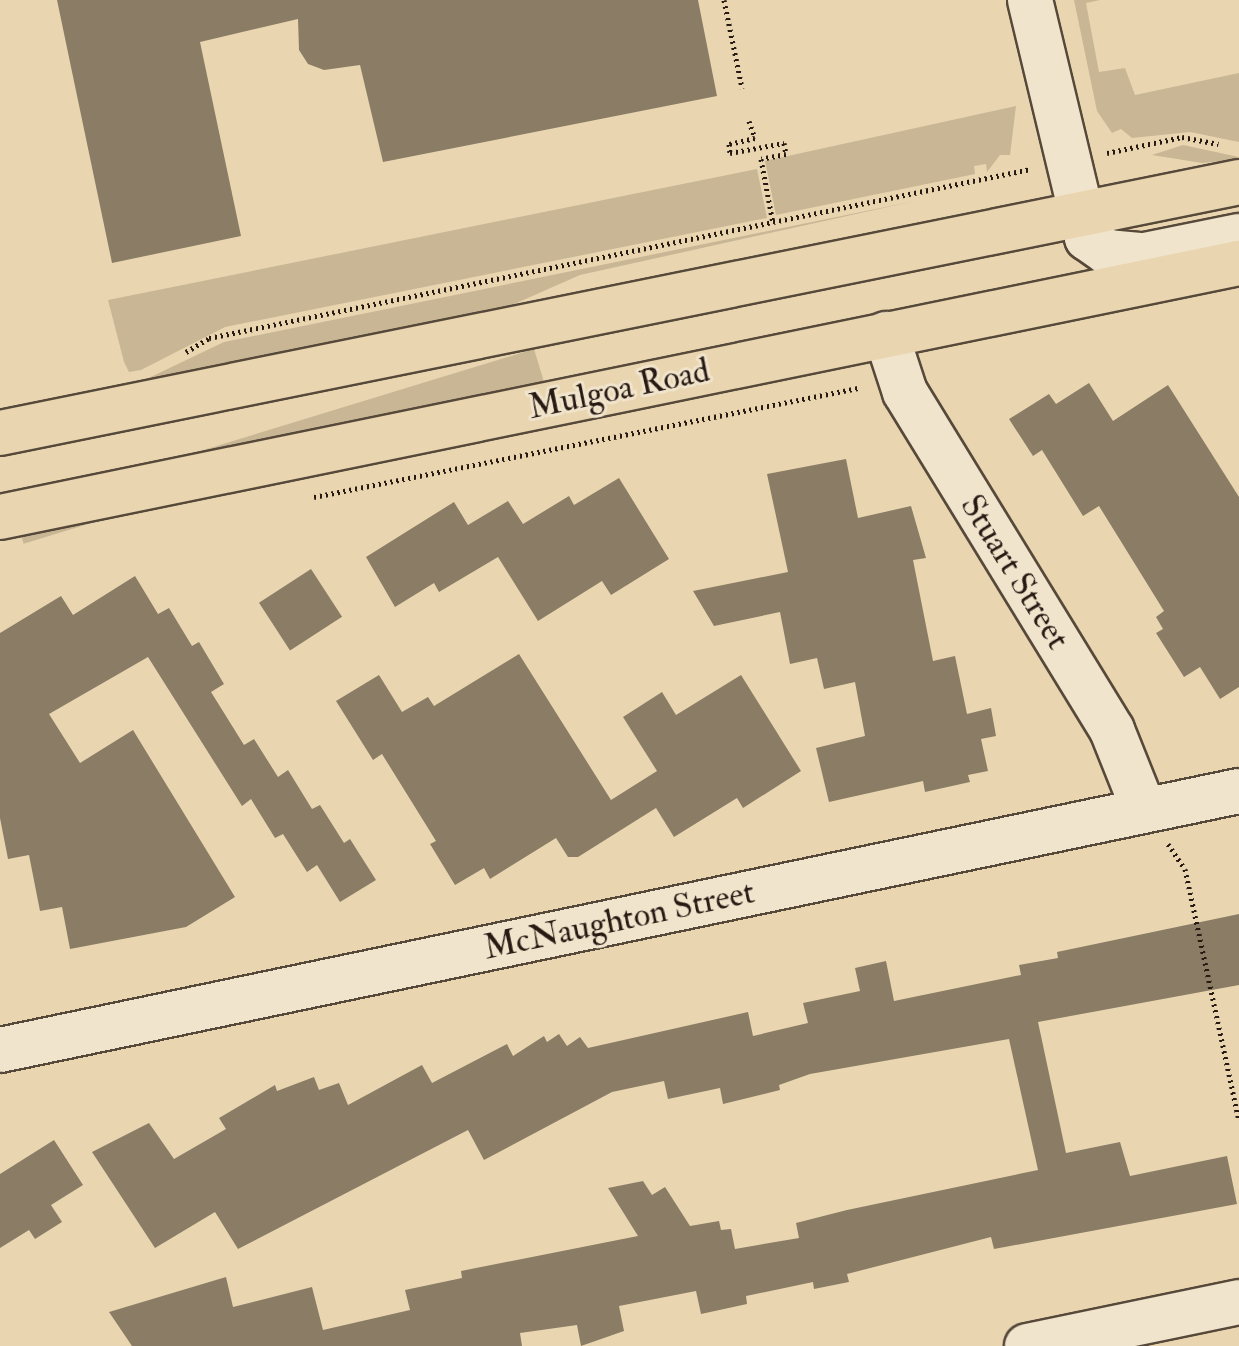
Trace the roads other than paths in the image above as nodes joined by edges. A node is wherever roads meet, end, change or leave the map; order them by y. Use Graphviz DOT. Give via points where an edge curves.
graph roads {
  1 [pos="1030,0"];
  2 [pos="1233,164"];
  3 [pos="1077,216"];
  4 [pos="1239,236"];
  5 [pos="1239,263"];
  6 [pos="886,334"];
  7 [pos="0,433"];
  8 [pos="0,517"];
  9 [pos="1239,791"];
  10 [pos="1144,810"];
  11 [pos="0,1050"];
  12 [pos="1239,1302"];
  13 [pos="1027,1346"];
  1 -- 3 [label="street"];
  2 -- 3 [label="main road"];
  3 -- 4 [label="street" via="1097,247 1120,254"];
  3 -- 7 [label="main road"];
  5 -- 6 [label="main road, Mulgoa Road"];
  6 -- 8 [label="main road, Mulgoa Road"];
  6 -- 10 [label="street, Stuart Street" via="905,392 1112,730"];
  9 -- 10 [label="street, McNaughton Street"];
  10 -- 11 [label="street, McNaughton Street"];
  12 -- 13 [label="street"];
}
